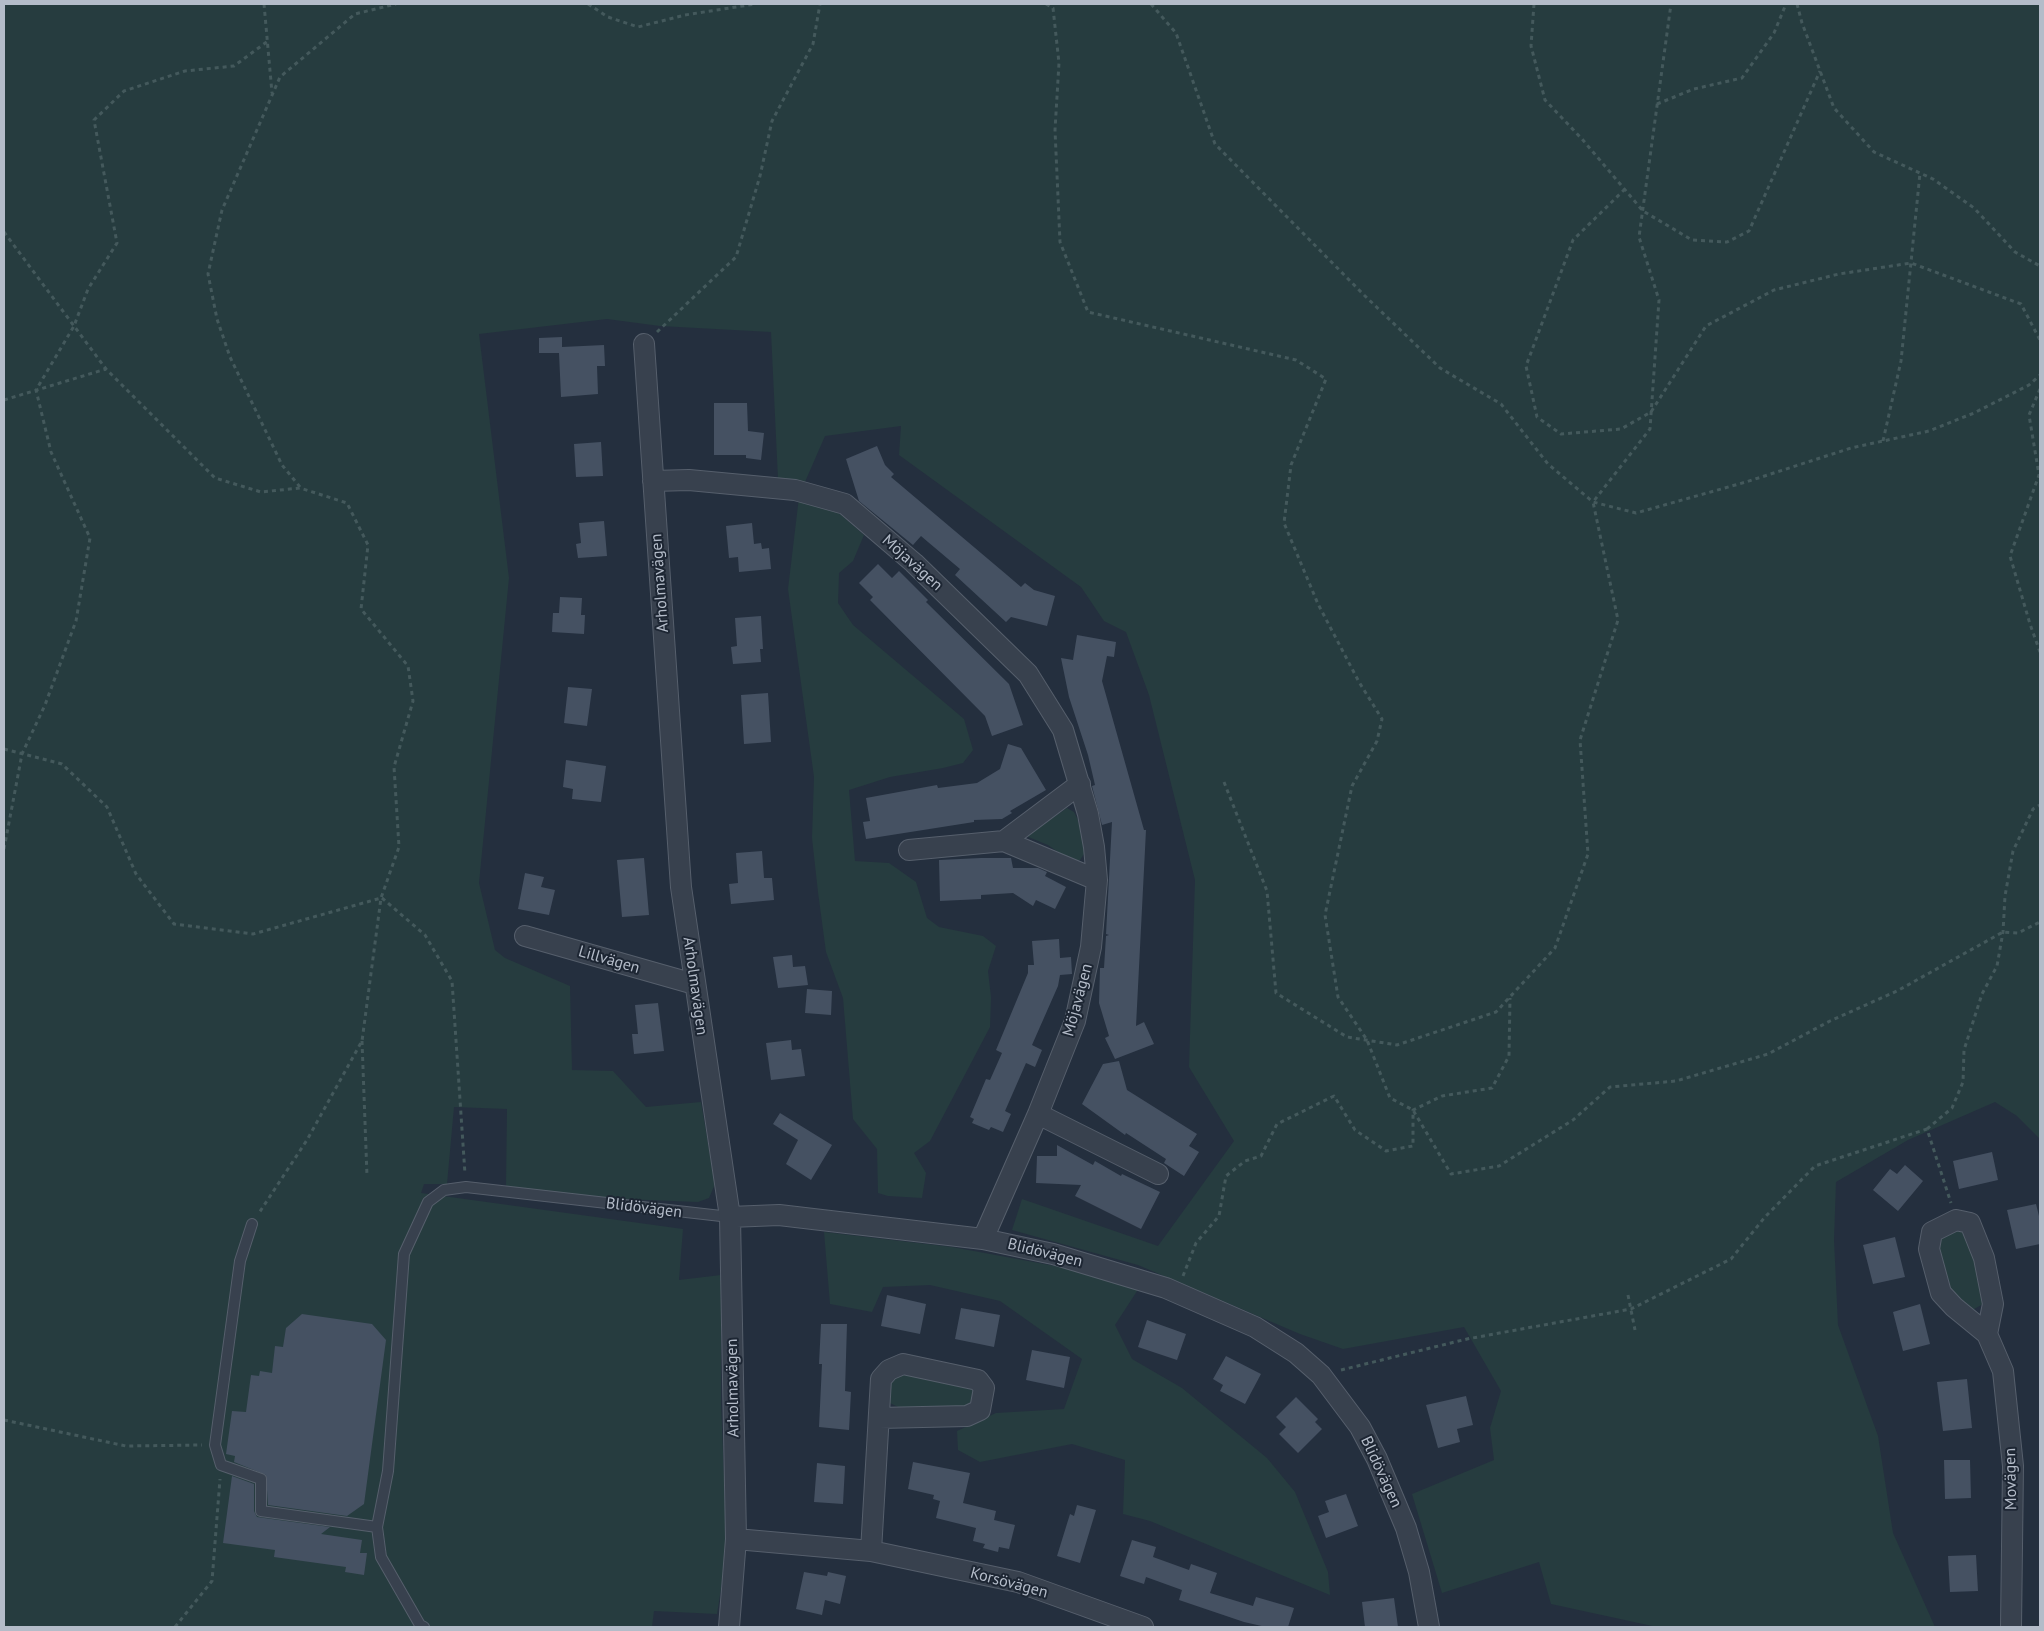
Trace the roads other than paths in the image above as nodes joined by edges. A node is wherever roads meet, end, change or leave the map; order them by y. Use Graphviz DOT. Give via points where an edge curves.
graph roads {
  1 [pos="644,344"];
  2 [pos="653,482"];
  3 [pos="1080,784"];
  4 [pos="1004,840"];
  5 [pos="909,850"];
  6 [pos="1097,880"];
  7 [pos="525,936"];
  8 [pos="694,984"];
  9 [pos="1038,1114"];
  10 [pos="1158,1174"];
  11 [pos="730,1217"];
  12 [pos="252,1224"];
  13 [pos="983,1238"];
  14 [pos="1987,1334"];
  15 [pos="879,1418"];
  16 [pos="377,1527"];
  17 [pos="736,1539"];
  18 [pos="871,1551"];
  19 [pos="421,1626"];
  20 [pos="729,1627"];
  21 [pos="1143,1627"];
  22 [pos="1429,1627"];
  23 [pos="2011,1627"];
  1 -- 2 [label="street, Arholmavägen"];
  2 -- 3 [label="street, Möjavägen" via="689,480 795,490 845,504 914,563 1028,674 1063,730"];
  2 -- 8 [label="street, Arholmavägen" via="681,887"];
  3 -- 4 [label="street"];
  3 -- 6 [label="street, Möjavägen" via="1088,814"];
  4 -- 5 [label="street"];
  4 -- 6 [label="street"];
  6 -- 9 [label="street, Möjavägen" via="1091,946 1075,1021"];
  7 -- 8 [label="street, Lillvägen"];
  8 -- 11 [label="street, Arholmavägen"];
  9 -- 10 [label="street"];
  9 -- 13 [label="street, Möjavägen"];
  11 -- 13 [label="street, Blidövägen" via="779,1214"];
  11 -- 16 [label="lane, Blidövägen" via="466,1187 444,1190 428,1202 404,1254 388,1471"];
  11 -- 17 [label="street, Arholmavägen"];
  12 -- 16 [label="lane" via="240,1261 215,1445 221,1464 260,1479 261,1511"];
  13 -- 22 [label="street, Blidövägen" via="1053,1254 1177,1292 1255,1327 1296,1353 1321,1374 1360,1427 1390,1488 1419,1572"];
  14 -- 14 [label="street, Movägen" via="1942,1293 1928,1248 1932,1232 1956,1220 1970,1223 1984,1258 1993,1304"];
  14 -- 23 [label="street, Movägen" via="2003,1371 2013,1466"];
  15 -- 15 [label="street" via="881,1379 889,1370 903,1364 978,1380 984,1388 980,1410 966,1416"];
  15 -- 18 [label="street"];
  16 -- 19 [label="lane, Blidövägen" via="381,1557"];
  17 -- 18 [label="street, Korsövägen"];
  17 -- 20 [label="street, Arholmavägen"];
  18 -- 21 [label="street, Korsövägen" via="1018,1582"];
}
